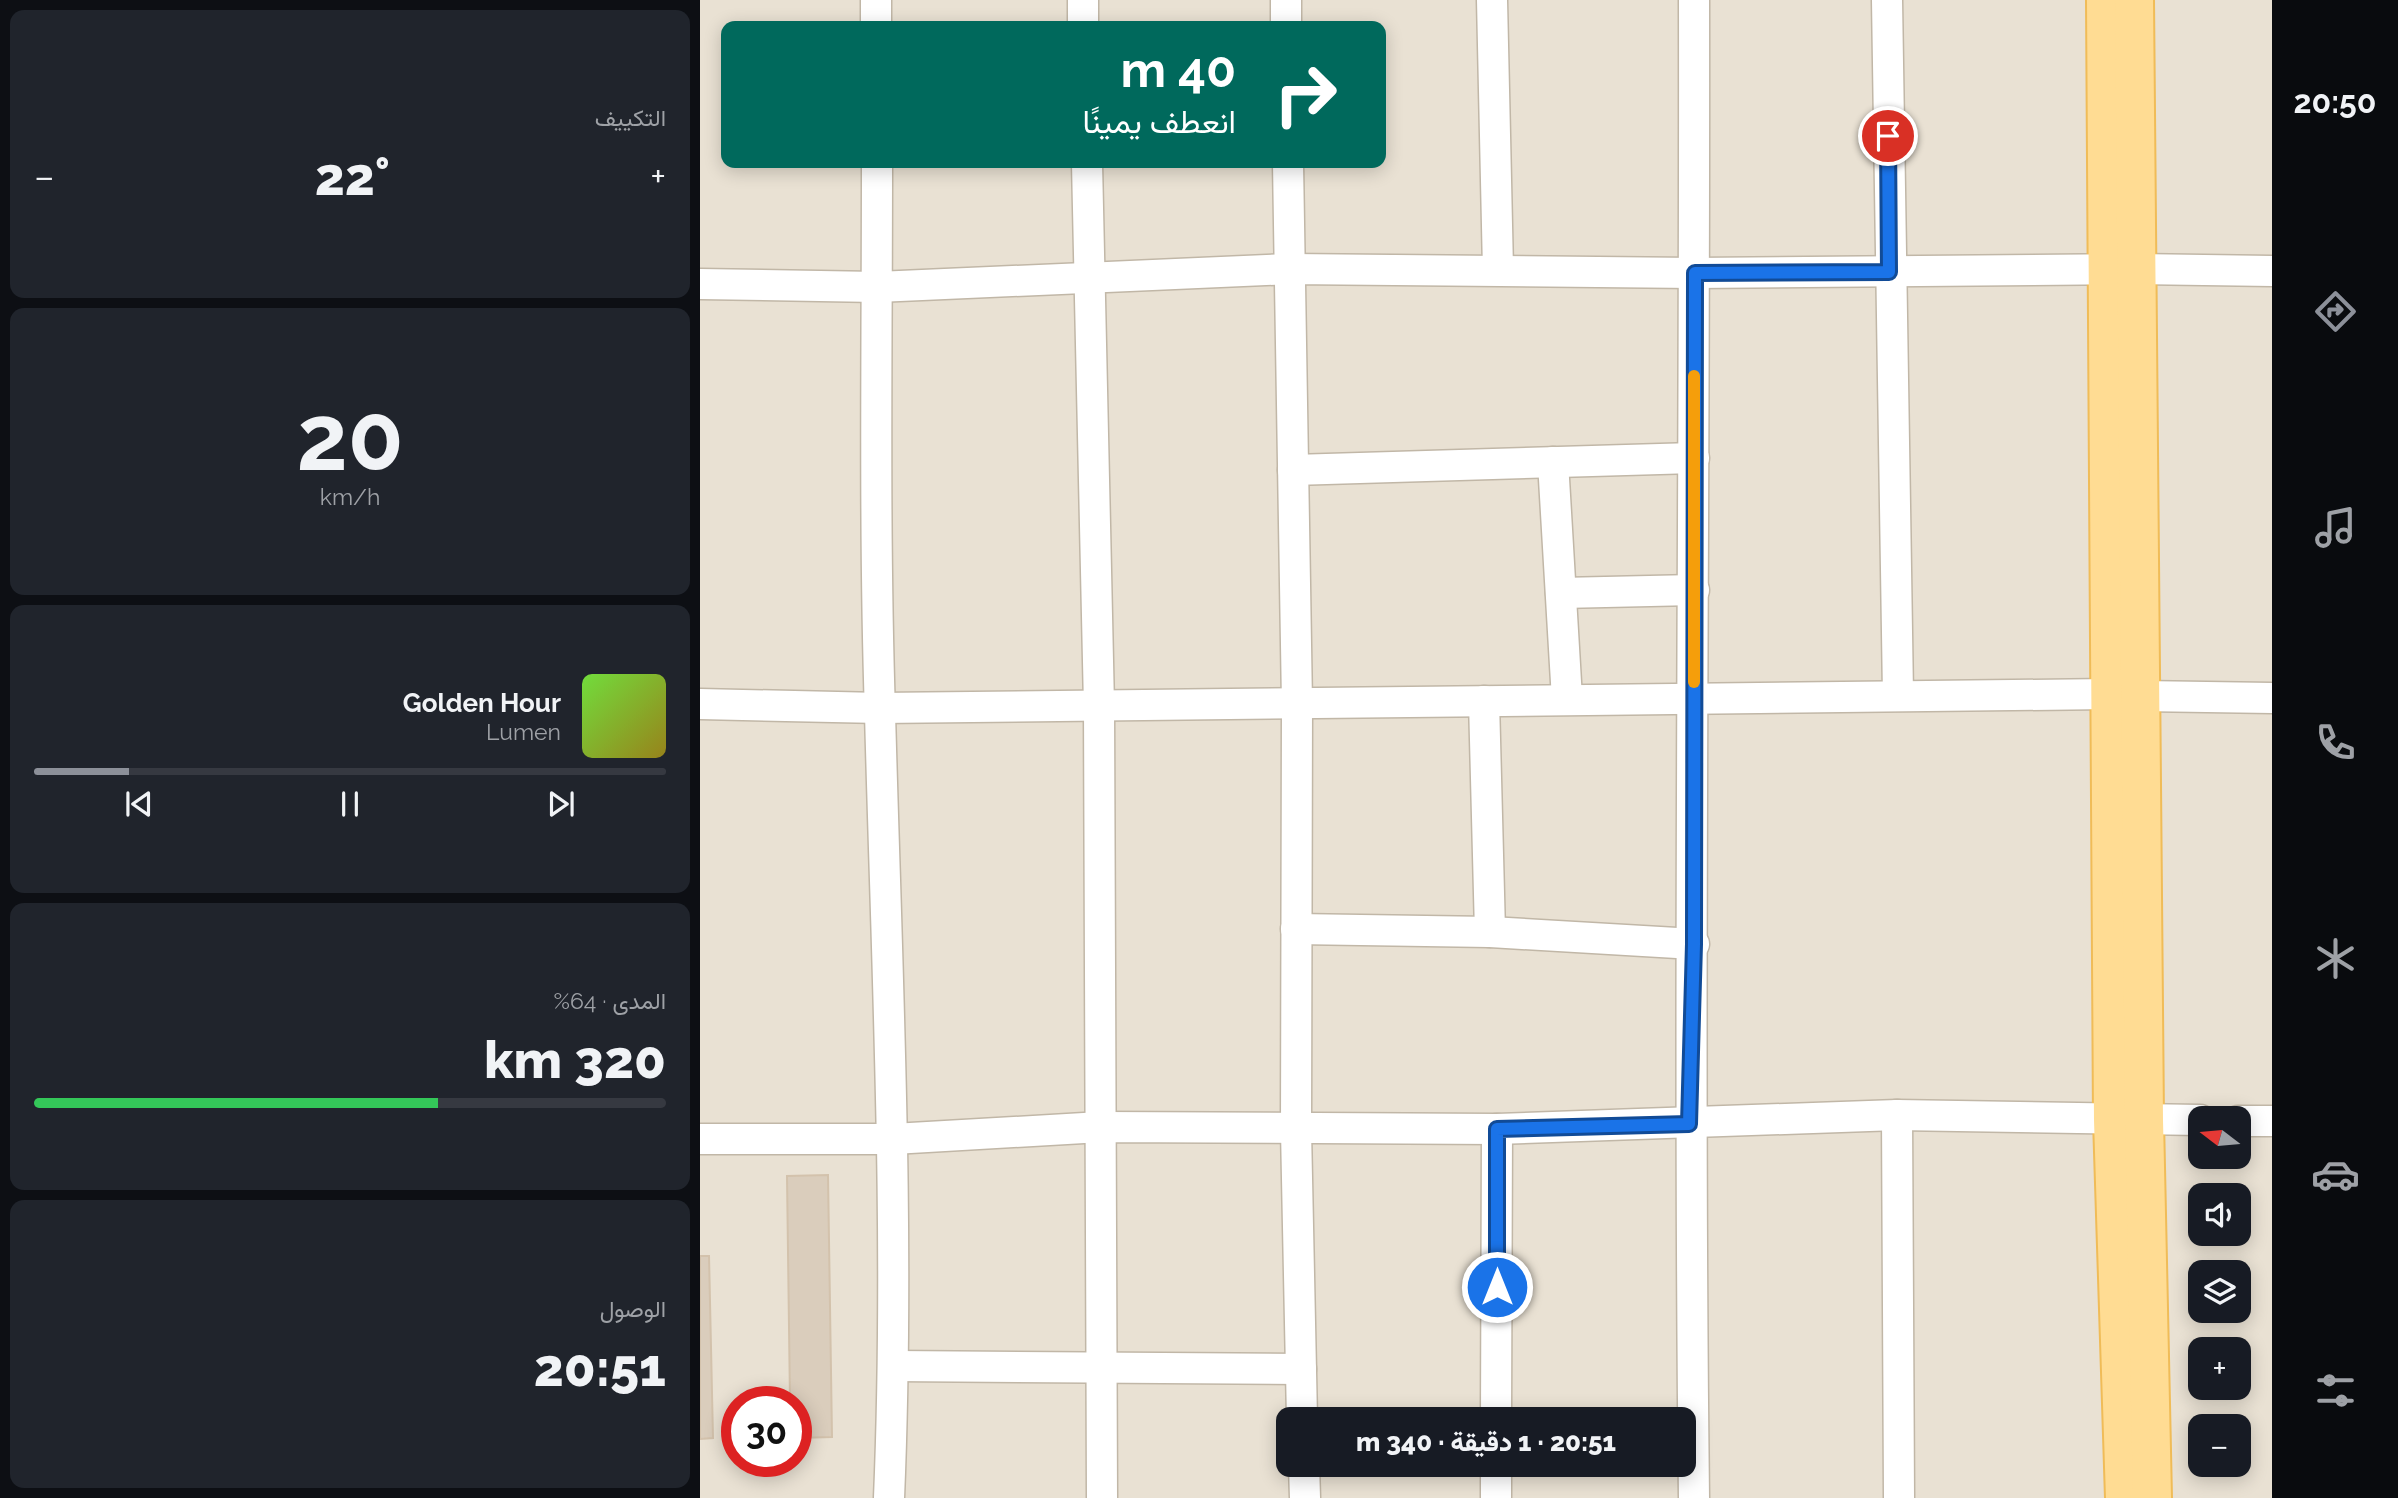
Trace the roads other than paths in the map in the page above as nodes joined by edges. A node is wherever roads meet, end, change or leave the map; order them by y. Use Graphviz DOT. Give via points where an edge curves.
graph roads {
  1 [pos="876,0"];
  2 [pos="1083,0"];
  3 [pos="1286,0"];
  4 [pos="1492,0"];
  5 [pos="1694,0"];
  6 [pos="1887,0"];
  7 [pos="2106,0"];
  8 [pos="2134,0"];
  9 [pos="876,21"];
  10 [pos="1083,21"];
  11 [pos="1286,21"];
  12 [pos="877,168"];
  13 [pos="1087,168"];
  14 [pos="1288,168"];
  15 [pos="1290,269"];
  16 [pos="1498,270"];
  17 [pos="2121,270"];
  18 [pos="2272,271"];
  19 [pos="1889,272"];
  20 [pos="1695,273"];
  21 [pos="1089,277"];
  22 [pos="700,284"];
  23 [pos="877,287"];
  24 [pos="1693,458"];
  25 [pos="1553,463"];
  26 [pos="1293,470"];
  27 [pos="1694,590"];
  28 [pos="1561,593"];
  29 [pos="1898,695"];
  30 [pos="2125,695"];
  31 [pos="1694,697"];
  32 [pos="2272,698"];
  33 [pos="1567,699"];
  34 [pos="1484,701"];
  35 [pos="700,704"];
  36 [pos="1297,704"];
  37 [pos="1098,706"];
  38 [pos="880,708"];
  39 [pos="1296,929"];
  40 [pos="1490,932"];
  41 [pos="1694,944"];
  42 [pos="1897,1115"];
  43 [pos="2129,1120"];
  44 [pos="2188,1121"];
  45 [pos="2251,1121"];
  46 [pos="2272,1121"];
  47 [pos="1689,1124"];
  48 [pos="1101,1127"];
  49 [pos="1497,1129"];
  50 [pos="1296,1130"];
  51 [pos="700,1139"];
  52 [pos="893,1139"];
  53 [pos="895,1367"];
  54 [pos="1104,1367"];
  55 [pos="1301,1369"];
  56 [pos="1302,1407"];
  57 [pos="1496,1407"];
  58 [pos="1304,1477"];
  59 [pos="1496,1477"];
  60 [pos="889,1498"];
  61 [pos="1102,1498"];
  62 [pos="1305,1498"];
  63 [pos="1496,1498"];
  64 [pos="1694,1498"];
  65 [pos="1899,1498"];
  66 [pos="2125,1498"];
  67 [pos="2152,1498"];
  1 -- 9 [label="street"];
  2 -- 10 [label="street"];
  3 -- 11 [label="street"];
  4 -- 16 [label="street"];
  5 -- 20 [label="street"];
  6 -- 19 [label="street"];
  7 -- 17 [label="main road"];
  8 -- 17 [label="main road"];
  12 -- 23 [label="street"];
  13 -- 21 [label="street"];
  14 -- 15 [label="street"];
  15 -- 16 [label="street"];
  15 -- 21 [label="street"];
  15 -- 26 [label="street"];
  16 -- 20 [label="street"];
  17 -- 18 [label="street"];
  17 -- 19 [label="street"];
  17 -- 30 [label="main road"];
  19 -- 20 [label="street"];
  19 -- 29 [label="street"];
  20 -- 24 [label="street"];
  21 -- 23 [label="street"];
  21 -- 37 [label="street"];
  22 -- 23 [label="street"];
  23 -- 38 [label="street"];
  24 -- 25 [label="street"];
  24 -- 27 [label="street"];
  25 -- 26 [label="street"];
  25 -- 28 [label="street"];
  26 -- 36 [label="street"];
  27 -- 28 [label="street"];
  27 -- 31 [label="street"];
  28 -- 33 [label="street"];
  29 -- 30 [label="street"];
  29 -- 31 [label="street"];
  30 -- 32 [label="street"];
  30 -- 43 [label="main road"];
  31 -- 33 [label="street"];
  31 -- 41 [label="street"];
  33 -- 34 [label="street"];
  34 -- 36 [label="street"];
  34 -- 40 [label="street"];
  35 -- 38 [label="street"];
  36 -- 37 [label="street"];
  36 -- 39 [label="street"];
  37 -- 38 [label="street"];
  37 -- 48 [label="street"];
  38 -- 52 [label="street"];
  39 -- 40 [label="street"];
  39 -- 50 [label="street"];
  40 -- 41 [label="street"];
  41 -- 47 [label="street"];
  42 -- 43 [label="street"];
  42 -- 47 [label="street"];
  42 -- 65 [label="street"];
  43 -- 44 [label="street"];
  43 -- 66 [label="main road"];
  43 -- 67 [label="main road"];
  45 -- 46 [label="street"];
  47 -- 49 [label="street"];
  47 -- 64 [label="street"];
  48 -- 50 [label="street"];
  48 -- 52 [label="street"];
  48 -- 54 [label="street"];
  49 -- 50 [label="street"];
  49 -- 57 [label="street"];
  50 -- 55 [label="street"];
  51 -- 52 [label="street"];
  52 -- 53 [label="street"];
  53 -- 54 [label="street"];
  53 -- 60 [label="street"];
  54 -- 55 [label="street"];
  54 -- 61 [label="street"];
  55 -- 56 [label="street"];
  58 -- 62 [label="street"];
  59 -- 63 [label="street"];
}
